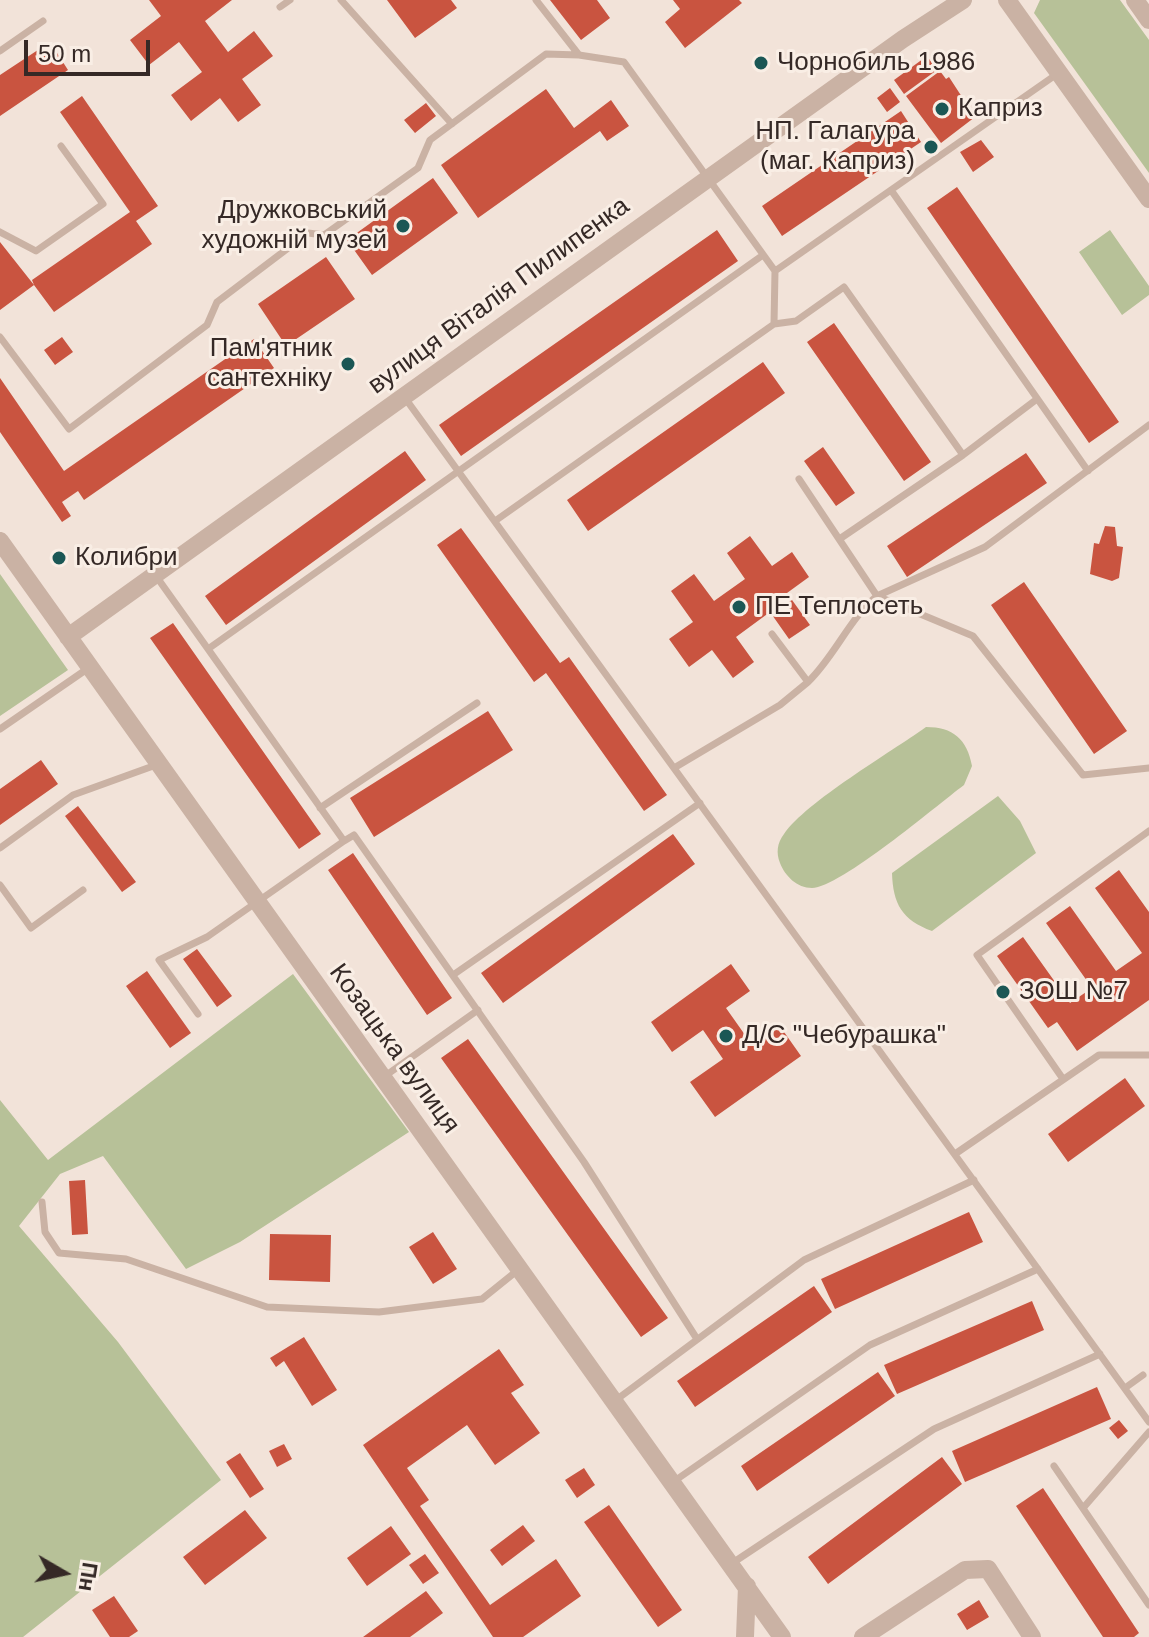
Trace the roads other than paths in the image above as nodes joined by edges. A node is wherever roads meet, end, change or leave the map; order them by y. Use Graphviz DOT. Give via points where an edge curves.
graph roads {
  1 [pos="290,0"];
  2 [pos="341,0"];
  3 [pos="536,0"];
  4 [pos="963,0"];
  5 [pos="1007,0"];
  6 [pos="1135,0"];
  7 [pos="280,7"];
  8 [pos="1149,20"];
  9 [pos="43,21"];
  10 [pos="0,51"];
  11 [pos="579,55"];
  12 [pos="1059,73"];
  13 [pos="452,124"];
  14 [pos="61,146"];
  15 [pos="707,179"];
  16 [pos="891,190"];
  17 [pos="1149,199"];
  18 [pos="0,232"];
  19 [pos="763,255"];
  20 [pos="775,271"];
  21 [pos="774,324"];
  22 [pos="0,337"];
  23 [pos="404,396"];
  24 [pos="1037,399"];
  25 [pos="1149,425"];
  26 [pos="963,455"];
  27 [pos="458,470"];
  28 [pos="1088,471"];
  29 [pos="799,479"];
  30 [pos="495,521"];
  31 [pos="841,538"];
  32 [pos="0,541"];
  33 [pos="155,574"];
  34 [pos="877,596"];
  35 [pos="772,634"];
  36 [pos="68,637"];
  37 [pos="208,649"];
  38 [pos="90,667"];
  39 [pos="808,682"];
  40 [pos="477,703"];
  41 [pos="0,729"];
  42 [pos="158,764"];
  43 [pos="674,768"];
  44 [pos="1149,768"];
  45 [pos="700,803"];
  46 [pos="320,808"];
  47 [pos="1149,831"];
  48 [pos="344,841"];
  49 [pos="0,848"];
  50 [pos="0,885"];
  51 [pos="83,890"];
  52 [pos="257,904"];
  53 [pos="453,975"];
  54 [pos="478,1010"];
  55 [pos="198,1014"];
  56 [pos="1149,1055"];
  57 [pos="383,1078"];
  58 [pos="1063,1079"];
  59 [pos="955,1154"];
  60 [pos="974,1180"];
  61 [pos="42,1202"];
  62 [pos="520,1269"];
  63 [pos="1038,1269"];
  64 [pos="697,1339"];
  65 [pos="1100,1354"];
  66 [pos="1143,1375"];
  67 [pos="1125,1388"];
  68 [pos="615,1401"];
  69 [pos="1149,1422"];
  70 [pos="1149,1432"];
  71 [pos="1054,1466"];
  72 [pos="673,1482"];
  73 [pos="1084,1507"];
  74 [pos="731,1564"];
  75 [pos="747,1586"];
  76 [pos="1149,1605"];
  77 [pos="745,1637"];
  78 [pos="782,1637"];
  79 [pos="863,1637"];
  80 [pos="1032,1637"];
  1 -- 7 [label="lane"];
  2 -- 13 [label="lane"];
  3 -- 11 [label="lane"];
  4 -- 15 [label="street, вулиця Віталія Пилипенка"];
  5 -- 12 [label="street"];
  6 -- 8 [label="street"];
  9 -- 10 [label="lane"];
  11 -- 13 [label="lane" via="546,54"];
  11 -- 15 [label="lane" via="624,62"];
  12 -- 16 [label="lane"];
  12 -- 17 [label="street"];
  13 -- 22 [label="lane" via="430,140 418,168 324,235 308,233 217,302 207,325 69,429"];
  14 -- 18 [label="lane" via="103,204 36,251"];
  15 -- 19 [label="lane"];
  15 -- 23 [label="street, вулиця Віталія Пилипенка"];
  16 -- 20 [label="lane"];
  16 -- 24 [label="lane"];
  19 -- 20 [label="lane"];
  19 -- 27 [label="lane"];
  20 -- 21 [label="lane"];
  21 -- 26 [label="lane" via="796,321 844,287"];
  21 -- 30 [label="lane"];
  23 -- 27 [label="lane"];
  23 -- 33 [label="street, вулиця Віталія Пилипенка"];
  24 -- 26 [label="lane"];
  24 -- 28 [label="lane"];
  25 -- 28 [label="lane"];
  26 -- 31 [label="lane"];
  27 -- 30 [label="lane"];
  27 -- 37 [label="lane"];
  28 -- 34 [label="lane" via="985,547"];
  29 -- 31 [label="lane"];
  30 -- 43 [label="lane"];
  31 -- 34 [label="lane"];
  32 -- 36 [label="street, Козацька вулиця"];
  33 -- 36 [label="street, вулиця Віталія Пилипенка"];
  33 -- 37 [label="lane"];
  34 -- 39 [label="lane" via="861,609 827,663"];
  34 -- 44 [label="lane" via="973,636 1083,775"];
  35 -- 39 [label="lane"];
  36 -- 38 [label="street, Козацька вулиця"];
  37 -- 46 [label="lane"];
  38 -- 41 [label="lane"];
  38 -- 42 [label="street, Козацька вулиця"];
  39 -- 43 [label="lane"];
  40 -- 46 [label="lane"];
  42 -- 49 [label="lane" via="73,795"];
  42 -- 52 [label="street, Козацька вулиця"];
  43 -- 45 [label="lane"];
  45 -- 53 [label="lane"];
  45 -- 59 [label="lane"];
  46 -- 48 [label="lane"];
  47 -- 58 [label="lane" via="977,955"];
  48 -- 52 [label="lane"];
  48 -- 53 [label="lane" via="354,835"];
  50 -- 51 [label="lane" via="31,928"];
  52 -- 55 [label="lane" via="159,960"];
  52 -- 57 [label="street, Козацька вулиця"];
  53 -- 54 [label="lane"];
  54 -- 57 [label="lane"];
  54 -- 64 [label="lane" via="584,1162"];
  56 -- 58 [label="lane" via="1099,1055"];
  57 -- 62 [label="street, Козацька вулиця"];
  58 -- 59 [label="lane"];
  59 -- 60 [label="lane"];
  60 -- 63 [label="lane"];
  60 -- 64 [label="lane" via="804,1260"];
  61 -- 62 [label="lane" via="45,1232 59,1253 126,1259 267,1307 379,1312 482,1299"];
  62 -- 68 [label="street, Козацька вулиця"];
  63 -- 65 [label="lane"];
  63 -- 72 [label="lane" via="870,1345"];
  64 -- 68 [label="lane"];
  65 -- 67 [label="lane"];
  65 -- 74 [label="lane" via="934,1429"];
  66 -- 67 [label="lane"];
  67 -- 69 [label="lane"];
  68 -- 72 [label="street, Козацька вулиця"];
  70 -- 73 [label="lane"];
  71 -- 73 [label="lane"];
  72 -- 74 [label="street, Козацька вулиця"];
  73 -- 76 [label="lane"];
  74 -- 75 [label="street, Козацька вулиця"];
  75 -- 77 [label="street"];
  75 -- 78 [label="street, Козацька вулиця"];
  79 -- 80 [label="street" via="965,1570 988,1569"];
}
